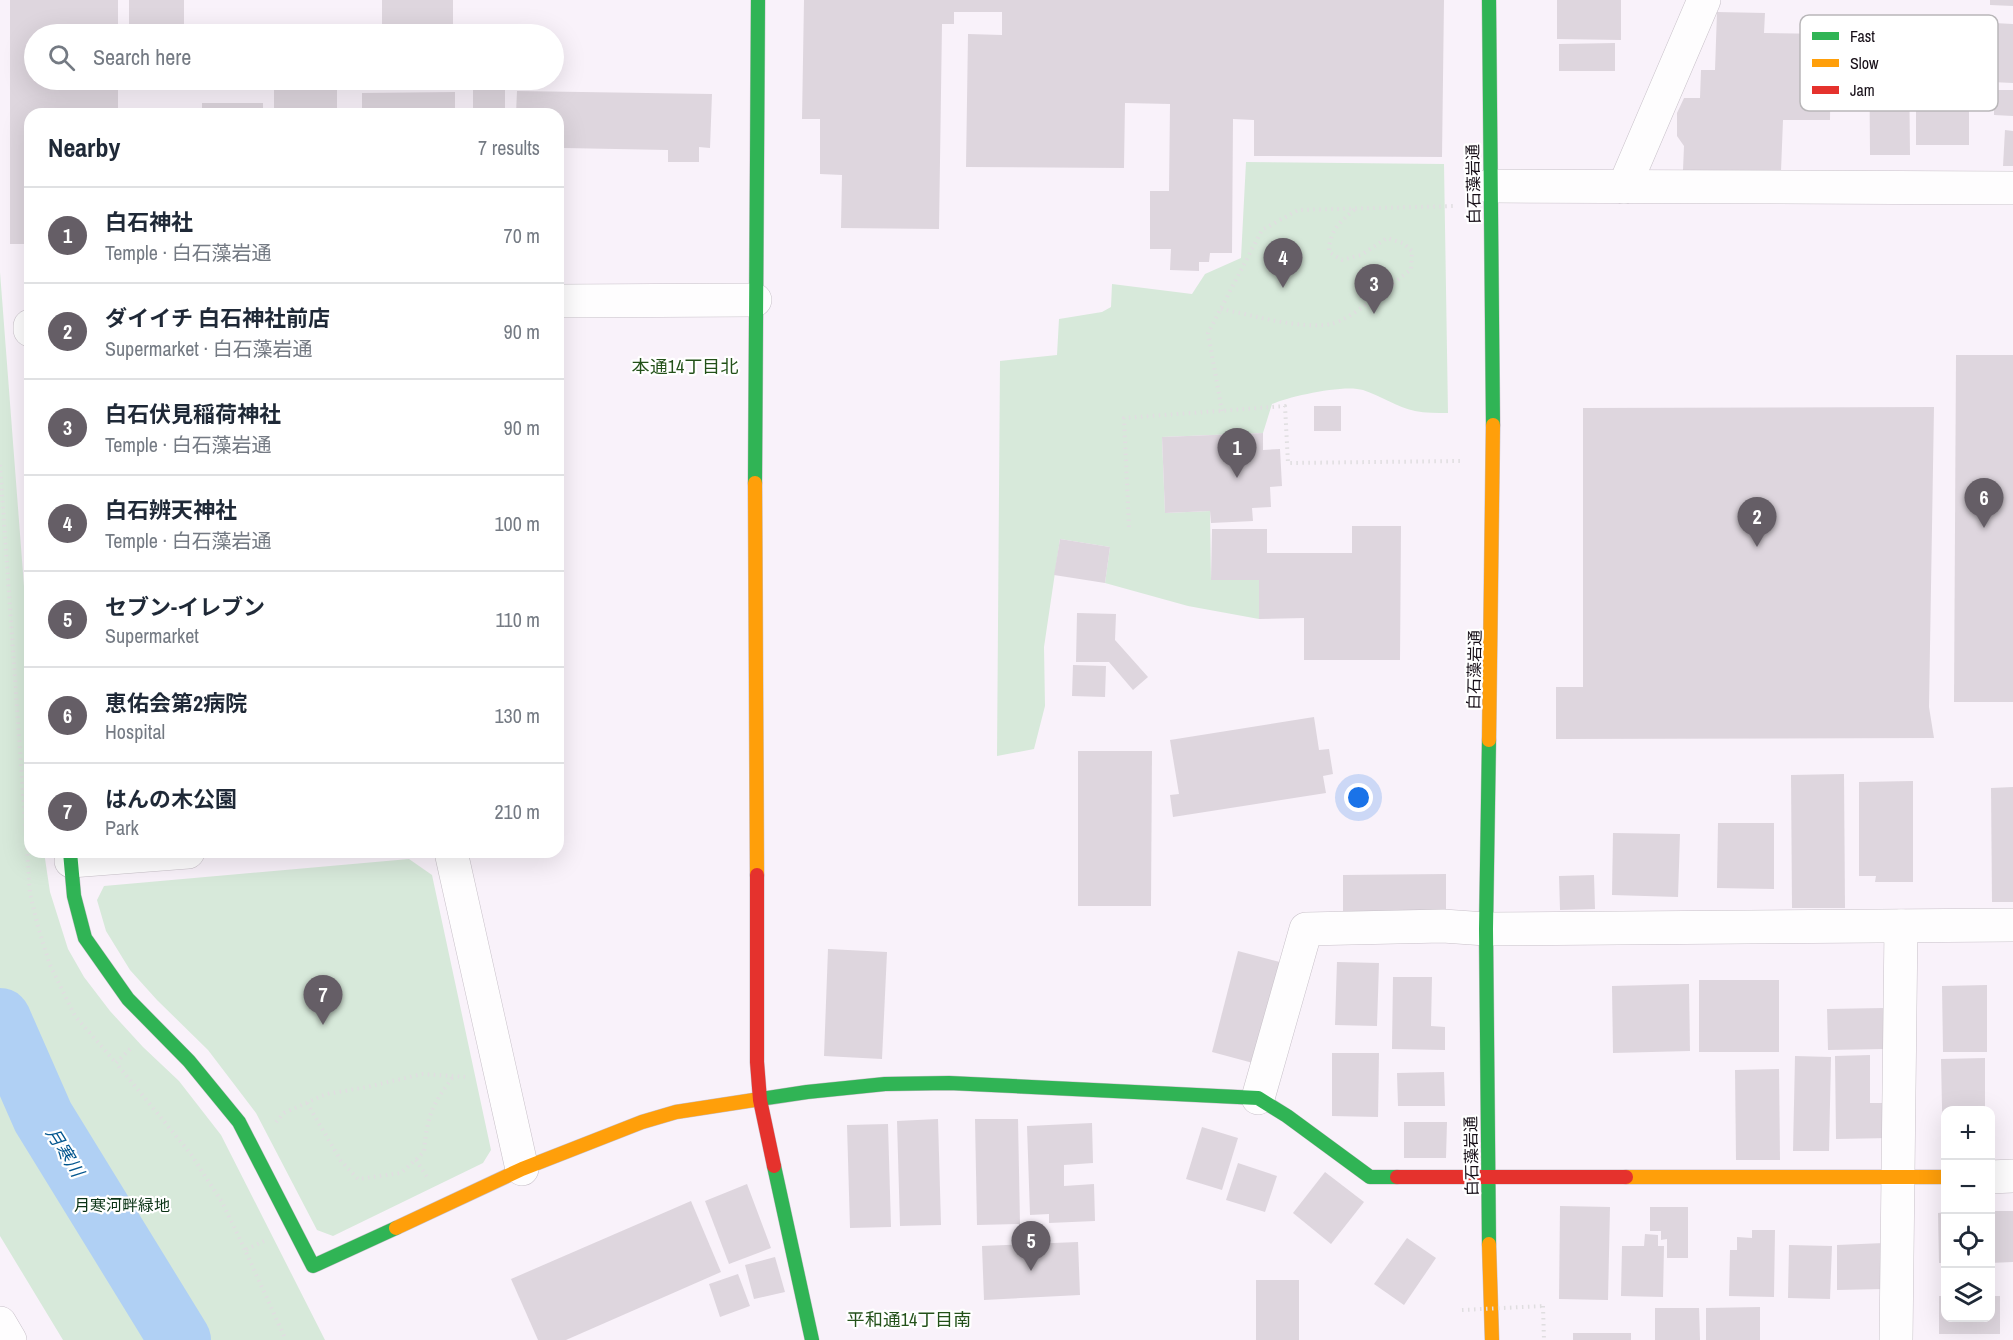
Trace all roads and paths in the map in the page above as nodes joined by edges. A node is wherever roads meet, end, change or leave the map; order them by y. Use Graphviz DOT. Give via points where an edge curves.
graph roads {
  1 [pos="758,0"];
  2 [pos="1488,0"];
  3 [pos="1704,0"];
  4 [pos="1624,187"];
  5 [pos="2013,188"];
  6 [pos="1490,196"];
  7 [pos="1356,208"];
  8 [pos="755,300"];
  9 [pos="564,301"];
  10 [pos="1221,309"];
  11 [pos="1222,411"];
  12 [pos="1493,461"];
  13 [pos="0,465"];
  14 [pos="1129,527"];
  15 [pos="24,807"];
  16 [pos="28,858"];
  17 [pos="71,858"];
  18 [pos="452,858"];
  19 [pos="2013,925"];
  20 [pos="1901,926"];
  21 [pos="1486,929"];
  22 [pos="153,1027"];
  23 [pos="116,1063"];
  24 [pos="454,1077"];
  25 [pos="504,1084"];
  26 [pos="1258,1098"];
  27 [pos="760,1100"];
  28 [pos="307,1103"];
  29 [pos="252,1149"];
  30 [pos="522,1169"];
  31 [pos="2013,1176"];
  32 [pos="1941,1177"];
  33 [pos="1995,1177"];
  34 [pos="1487,1178"];
  35 [pos="1898,1178"];
  36 [pos="293,1228"];
  37 [pos="245,1250"];
  38 [pos="1462,1310"];
  39 [pos="0,1323"];
  40 [pos="10,1340"];
  41 [pos="286,1340"];
  42 [pos="812,1340"];
  43 [pos="1492,1340"];
  44 [pos="1544,1340"];
  45 [pos="1896,1340"];
  1 -- 8 [label="street"];
  2 -- 6 [label="street, 白石藻岩通"];
  3 -- 4 [label="street"];
  4 -- 5 [label="street"];
  4 -- 6 [label="street"];
  6 -- 7 [label="path"];
  6 -- 12 [label="street, 白石藻岩通"];
  7 -- 10 [label="path" via="1298,210 1262,230"];
  7 -- 10 [label="path" via="1329,238 1329,252 1342,260 1361,255 1387,238 1412,251 1411,269 1371,301 1334,324 1308,326"];
  8 -- 9 [label="street"];
  8 -- 27 [label="street"];
  10 -- 11 [label="path" via="1208,333"];
  11 -- 12 [label="path" via="1285,406 1288,463"];
  11 -- 14 [label="path" via="1124,418"];
  12 -- 21 [label="street, 白石藻岩通"];
  13 -- 15 [label="path"];
  16 -- 23 [label="path" via="30,893 50,965 75,1016"];
  17 -- 22 [label="street" via="74,896 85,938 114,981"];
  18 -- 25 [label="street"];
  19 -- 20 [label="street"];
  20 -- 21 [label="street"];
  20 -- 35 [label="street"];
  21 -- 26 [label="street" via="1306,929"];
  21 -- 34 [label="street, 白石藻岩通"];
  22 -- 23 [label="path"];
  22 -- 29 [label="street" via="189,1062 239,1122"];
  23 -- 37 [label="path" via="190,1153 222,1202"];
  24 -- 25 [label="path"];
  24 -- 28 [label="path" via="422,1074 326,1094"];
  24 -- 28 [label="path" via="439,1096 426,1124 424,1152 401,1173 358,1179 341,1161"];
  25 -- 30 [label="street"];
  26 -- 27 [label="street" via="949,1083 885,1084"];
  26 -- 34 [label="street" via="1370,1178"];
  27 -- 30 [label="street" via="642,1122"];
  27 -- 42 [label="street"];
  28 -- 29 [label="path" via="284,1113"];
  29 -- 36 [label="street"];
  30 -- 36 [label="street" via="313,1266"];
  31 -- 33 [label="street"];
  32 -- 35 [label="street"];
  34 -- 35 [label="street"];
  34 -- 43 [label="street, 白石藻岩通"];
  35 -- 45 [label="street"];
  36 -- 37 [label="path"];
  37 -- 41 [label="path"];
  38 -- 44 [label="path, bridge" via="1543,1306"];
  39 -- 40 [label="street"];
}
